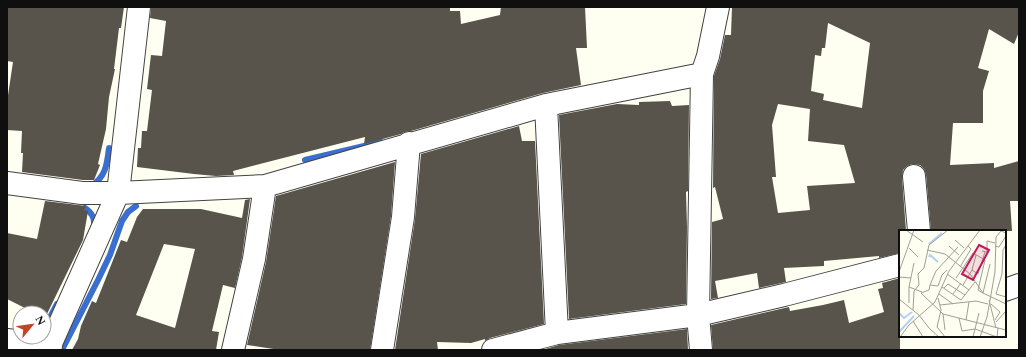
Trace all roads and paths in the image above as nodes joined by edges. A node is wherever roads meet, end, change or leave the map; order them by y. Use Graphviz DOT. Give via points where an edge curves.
graph roads {
  1 [pos="139,7"];
  2 [pos="718,7"];
  3 [pos="702,74"];
  4 [pos="546,105"];
  5 [pos="409,144"];
  6 [pos="914,176"];
  7 [pos="7,183"];
  8 [pos="265,186"];
  9 [pos="118,193"];
  10 [pos="919,230"];
  11 [pos="899,265"];
  12 [pos="1019,285"];
  13 [pos="1006,290"];
  14 [pos="698,315"];
  15 [pos="557,333"];
  16 [pos="7,340"];
  17 [pos="50,348"];
  18 [pos="233,350"];
  19 [pos="382,350"];
  20 [pos="493,350"];
  21 [pos="701,350"];
  1 -- 9 [label="street"];
  2 -- 3 [label="street"];
  3 -- 4 [label="street"];
  3 -- 14 [label="street"];
  4 -- 5 [label="street"];
  4 -- 15 [label="street"];
  5 -- 8 [label="street"];
  5 -- 19 [label="street" via="403,217"];
  6 -- 10 [label="street"];
  7 -- 9 [label="street" via="82,193"];
  8 -- 9 [label="street"];
  8 -- 18 [label="street" via="254,259"];
  9 -- 17 [label="street"];
  11 -- 14 [label="street"];
  12 -- 13 [label="street"];
  14 -- 15 [label="street"];
  14 -- 21 [label="street"];
  15 -- 20 [label="street"];
  16 -- 17 [label="street"];
}
